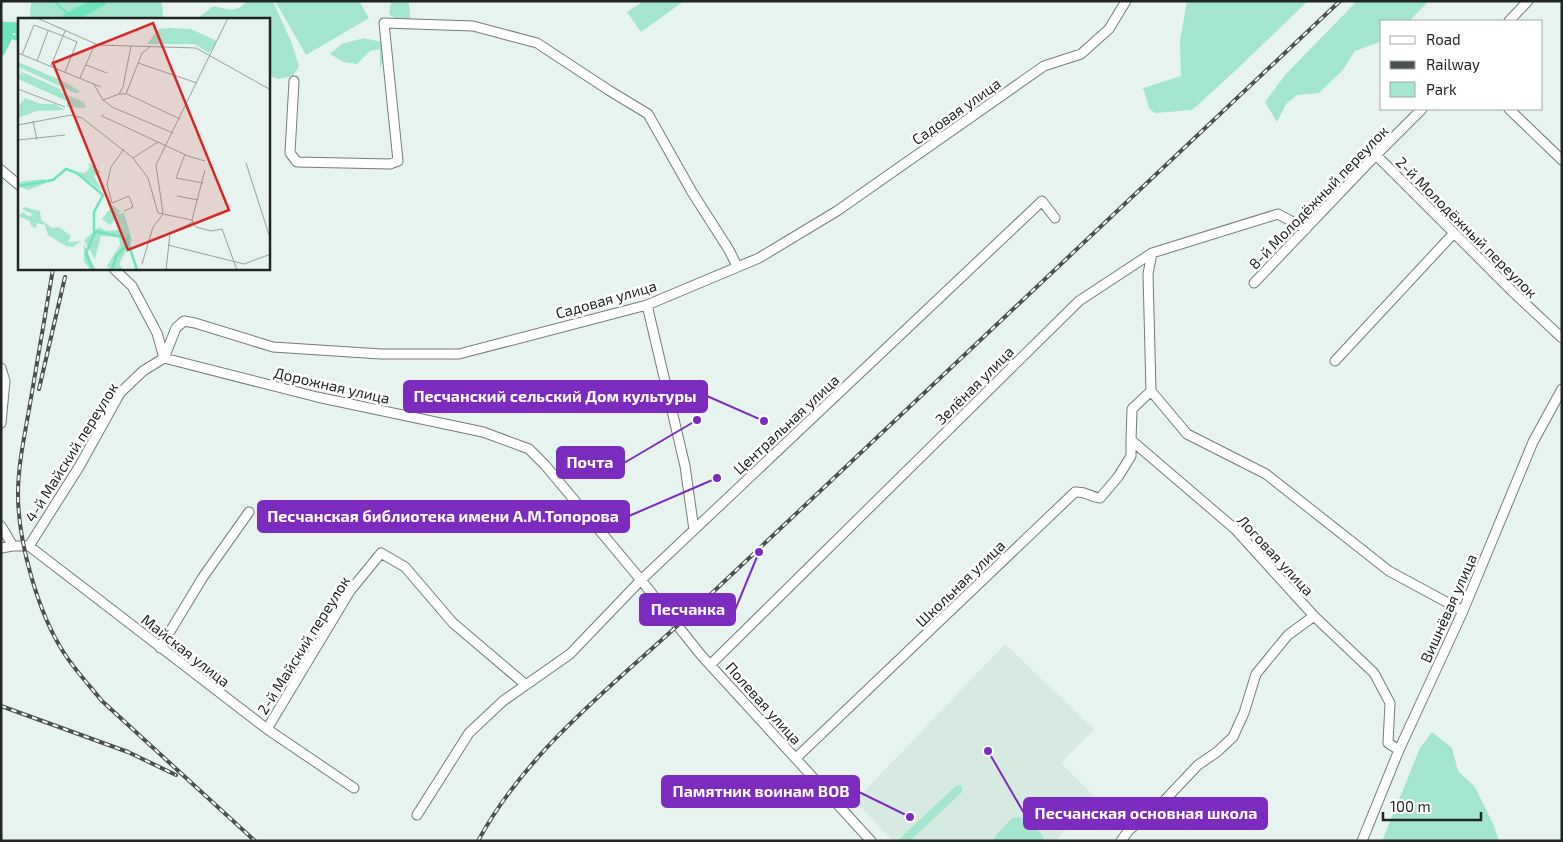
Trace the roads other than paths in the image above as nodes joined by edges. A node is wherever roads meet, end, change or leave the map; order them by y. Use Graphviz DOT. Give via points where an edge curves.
graph roads {
  1 [pos="1126,1"];
  2 [pos="1528,1"];
  3 [pos="1509,20"];
  4 [pos="294,81"];
  5 [pos="1421,110"];
  6 [pos="1510,110"];
  7 [pos="1376,155"];
  8 [pos="1562,160"];
  9 [pos="1,170"];
  10 [pos="18,184"];
  11 [pos="1055,218"];
  12 [pos="1306,230"];
  13 [pos="1454,233"];
  14 [pos="1152,253"];
  15 [pos="1138,263"];
  16 [pos="737,266"];
  17 [pos="115,270"];
  18 [pos="1148,274"];
  19 [pos="1254,283"];
  20 [pos="646,305"];
  21 [pos="1562,338"];
  22 [pos="164,358"];
  23 [pos="1335,361"];
  24 [pos="1,368"];
  25 [pos="1562,389"];
  26 [pos="1151,391"];
  27 [pos="1,423"];
  28 [pos="1131,440"];
  29 [pos="249,512"];
  30 [pos="1,526"];
  31 [pos="694,530"];
  32 [pos="13,546"];
  33 [pos="29,546"];
  34 [pos="1,548"];
  35 [pos="641,580"];
  36 [pos="1463,611"];
  37 [pos="1314,616"];
  38 [pos="160,648"];
  39 [pos="710,665"];
  40 [pos="526,685"];
  41 [pos="267,730"];
  42 [pos="1399,750"];
  43 [pos="796,758"];
  44 [pos="354,788"];
  45 [pos="418,814"];
  46 [pos="872,841"];
  47 [pos="1121,841"];
  48 [pos="1362,841"];
  1 -- 16 [label="street, Садовая улица" via="1109,29 1081,54 1044,66 837,211 759,258"];
  2 -- 3 [label="street"];
  4 -- 16 [label="street" via="290,154 297,162 390,164 398,161 384,23 473,26 537,43 648,114"];
  5 -- 7 [label="street, 8-й Молодёжный переулок"];
  6 -- 8 [label="street"];
  7 -- 12 [label="street, 8-й Молодёжный переулок"];
  7 -- 13 [label="street, 2-й Молодёжный переулок"];
  9 -- 10 [label="street"];
  11 -- 31 [label="street, Центральная улица" via="1042,201"];
  12 -- 14 [label="street, Зелёная улица" via="1278,214"];
  12 -- 19 [label="street, 8-й Молодёжный переулок"];
  13 -- 21 [label="street, 2-й Молодёжный переулок"];
  13 -- 23 [label="street"];
  14 -- 15 [label="street, Зелёная улица"];
  14 -- 18 [label="street"];
  15 -- 18 [label="street"];
  15 -- 39 [label="street, Зелёная улица" via="1079,301"];
  16 -- 20 [label="street, Садовая улица"];
  17 -- 22 [label="street" via="132,286 157,333"];
  18 -- 26 [label="street"];
  20 -- 22 [label="street, Садовая улица" via="459,354 381,354 273,347 184,321 176,328"];
  20 -- 31 [label="street" via="686,466"];
  22 -- 33 [label="street, 4-й Майский переулок" via="143,371 120,393 79,467"];
  22 -- 35 [label="street, Дорожная улица" via="483,432 530,449"];
  24 -- 27 [label="street" via="5,381"];
  25 -- 36 [label="street, Вишнёвая улица" via="1533,442"];
  26 -- 28 [label="street" via="1132,410"];
  26 -- 36 [label="street" via="1187,434 1266,474 1389,571"];
  28 -- 37 [label="street, Логовая улица" via="1235,529"];
  28 -- 43 [label="street, Школьная улица" via="1131,456 1118,478 1100,498 1083,491 1075,492"];
  29 -- 38 [label="street"];
  30 -- 32 [label="street"];
  31 -- 35 [label="street, Центральная улица"];
  32 -- 33 [label="street"];
  32 -- 34 [label="street"];
  33 -- 38 [label="street, Майская улица"];
  35 -- 39 [label="street, Полевая улица"];
  35 -- 40 [label="street, Центральная улица" via="570,654"];
  36 -- 42 [label="street, Вишнёвая улица"];
  37 -- 42 [label="street, Логовая улица" via="1374,673 1390,703 1388,743"];
  37 -- 47 [label="street" via="1288,635 1256,674 1233,737 1198,765"];
  38 -- 41 [label="street, Майская улица"];
  39 -- 43 [label="street, Полевая улица"];
  40 -- 41 [label="street, 2-й Майский переулок" via="453,623 405,567 381,553 350,591"];
  40 -- 45 [label="street, Центральная улица" via="503,701 469,733"];
  41 -- 44 [label="street, Майская улица"];
  42 -- 48 [label="street, Вишнёвая улица"];
  43 -- 46 [label="street, Полевая улица"];
}
